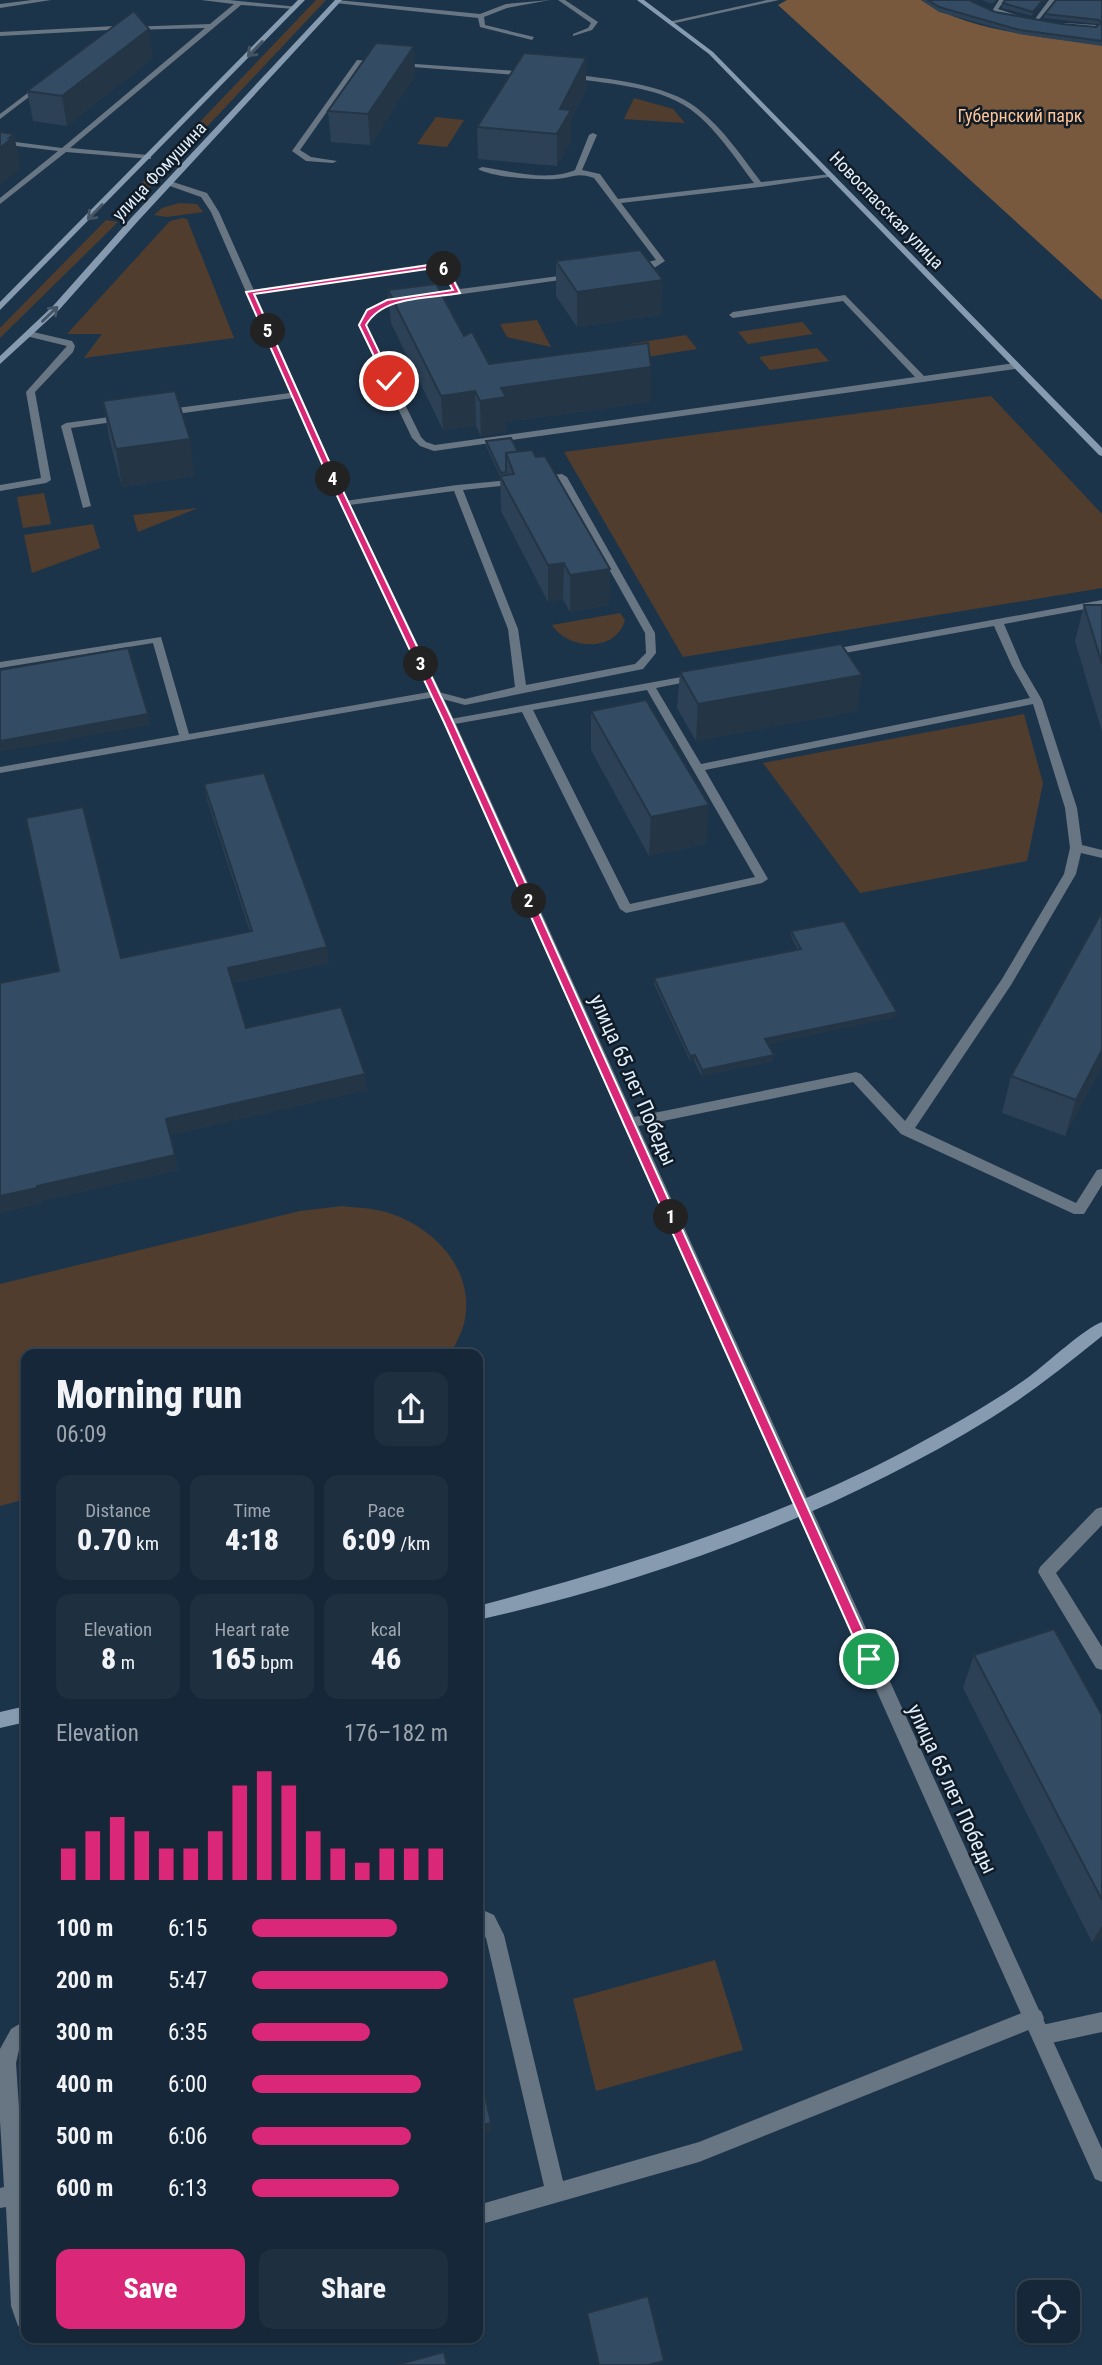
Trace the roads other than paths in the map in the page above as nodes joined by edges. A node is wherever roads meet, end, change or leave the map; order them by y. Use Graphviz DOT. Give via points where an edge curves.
graph roads {
  1 [pos="48,0"];
  2 [pos="204,0"];
  3 [pos="302,0"];
  4 [pos="547,0"];
  5 [pos="561,0"];
  6 [pos="640,0"];
  7 [pos="776,0"];
  8 [pos="1002,0"];
  9 [pos="1052,0"];
  10 [pos="338,1"];
  11 [pos="239,3"];
  12 [pos="0,6"];
  13 [pos="295,7"];
  14 [pos="481,16"];
  15 [pos="1102,17"];
  16 [pos="671,22"];
  17 [pos="1034,22"];
  18 [pos="1048,24"];
  19 [pos="1061,25"];
  20 [pos="212,26"];
  21 [pos="1098,27"];
  22 [pos="115,28"];
  23 [pos="0,34"];
  24 [pos="575,35"];
  25 [pos="532,38"];
  26 [pos="94,44"];
  27 [pos="540,74"];
  28 [pos="553,75"];
  29 [pos="52,77"];
  30 [pos="0,117"];
  31 [pos="593,135"];
  32 [pos="0,142"];
  33 [pos="64,150"];
  34 [pos="148,157"];
  35 [pos="333,161"];
  36 [pos="482,169"];
  37 [pos="578,171"];
  38 [pos="831,176"];
  39 [pos="170,183"];
  40 [pos="760,185"];
  41 [pos="618,201"];
  42 [pos="0,202"];
  43 [pos="625,269"];
  44 [pos="584,275"];
  45 [pos="250,292"];
  46 [pos="457,292"];
  47 [pos="2,304"];
  48 [pos="733,315"];
  49 [pos="29,334"];
  50 [pos="0,361"];
  51 [pos="1015,366"];
  52 [pos="913,381"];
  53 [pos="297,395"];
  54 [pos="145,415"];
  55 [pos="134,417"];
  56 [pos="1102,453"];
  57 [pos="0,488"];
  58 [pos="457,488"];
  59 [pos="345,504"];
  60 [pos="86,506"];
  61 [pos="1102,603"];
  62 [pos="998,622"];
  63 [pos="811,656"];
  64 [pos="0,665"];
  65 [pos="704,676"];
  66 [pos="650,686"];
  67 [pos="521,689"];
  68 [pos="435,694"];
  69 [pos="1037,700"];
  70 [pos="526,708"];
  71 [pos="449,722"];
  72 [pos="185,738"];
  73 [pos="698,768"];
  74 [pos="0,770"];
  75 [pos="1076,848"];
  76 [pos="1102,854"];
  77 [pos="629,1123"];
  78 [pos="906,1130"];
  79 [pos="1102,1174"];
  80 [pos="1102,1328"];
  81 [pos="802,1507"];
  82 [pos="1102,1514"];
  83 [pos="483,1612"];
  84 [pos="1102,1662"];
  85 [pos="21,1715"];
  86 [pos="0,1720"];
  87 [pos="483,1920"];
  88 [pos="1102,2022"];
  89 [pos="1038,2027"];
  90 [pos="21,2031"];
  91 [pos="1102,2172"];
  92 [pos="556,2193"];
  93 [pos="7,2196"];
  94 [pos="483,2215"];
  95 [pos="21,2299"];
  1 -- 12 [label="street"];
  2 -- 11 [label="street"];
  3 -- 13 [label="main road, улица Фомушина"];
  4 -- 14 [label="street" via="506,6"];
  5 -- 24 [label="street" via="595,22"];
  6 -- 16 [label="main road, Новоспасская улица"];
  7 -- 16 [label="street"];
  8 -- 17 [label="street" via="990,9"];
  9 -- 17 [label="street"];
  10 -- 14 [label="street"];
  10 -- 39 [label="main road, улица Фомушина"];
  11 -- 13 [label="street"];
  11 -- 20 [label="street"];
  13 -- 34 [label="main road, улица Фомушина, one-way"];
  14 -- 25 [label="street" via="482,26"];
  15 -- 21 [label="street"];
  16 -- 38 [label="main road, Новоспасская улица" via="711,52"];
  17 -- 18 [label="street"];
  19 -- 21 [label="street"];
  20 -- 22 [label="street"];
  20 -- 33 [label="street"];
  22 -- 23 [label="street"];
  22 -- 26 [label="street"];
  27 -- 35 [label="street" via="359,61 296,151 309,159"];
  28 -- 40 [label="street" via="593,78 690,106"];
  29 -- 30 [label="street"];
  31 -- 37 [label="street"];
  32 -- 33 [label="street"];
  33 -- 34 [label="street"];
  33 -- 42 [label="street"];
  34 -- 47 [label="main road, улица Фомушина, one-way"];
  36 -- 37 [label="street" via="552,177"];
  37 -- 41 [label="street" via="597,176"];
  38 -- 40 [label="street"];
  38 -- 51 [label="main road, Новоспасская улица"];
  39 -- 45 [label="street, улица 65 лет Победы" via="204,195"];
  49 -- 39 [label="main road, улица Фомушина, one-way"];
  40 -- 41 [label="street"];
  41 -- 43 [label="street" via="661,261"];
  44 -- 46 [label="street"];
  45 -- 46 [label="street" via="434,265 445,269"];
  45 -- 53 [label="street, улица 65 лет Победы"];
  46 -- 52 [label="street" via="390,302 370,311 362,325 417,438 434,448"];
  48 -- 52 [label="street" via="845,298 922,379"];
  49 -- 50 [label="main road, улица Фомушина"];
  49 -- 57 [label="street" via="71,345 30,392 46,480"];
  51 -- 52 [label="street"];
  51 -- 56 [label="main road, Новоспасская улица"];
  53 -- 54 [label="street"];
  53 -- 59 [label="street, улица 65 лет Победы"];
  55 -- 60 [label="street" via="66,426"];
  58 -- 59 [label="street"];
  58 -- 67 [label="street" via="513,629"];
  58 -- 67 [label="street" via="562,477 650,633 651,653 639,667"];
  59 -- 68 [label="street, улица 65 лет Победы"];
  61 -- 62 [label="street"];
  62 -- 63 [label="street"];
  62 -- 69 [label="street"];
  64 -- 72 [label="street" via="157,639"];
  65 -- 66 [label="street"];
  66 -- 70 [label="street"];
  66 -- 73 [label="street"];
  67 -- 68 [label="street" via="465,702"];
  68 -- 71 [label="street, улица 65 лет Победы"];
  68 -- 72 [label="street"];
  69 -- 73 [label="street"];
  69 -- 75 [label="street" via="1071,808"];
  70 -- 71 [label="street"];
  70 -- 73 [label="street" via="626,909 762,878"];
  71 -- 77 [label="street, улица 65 лет Победы"];
  72 -- 74 [label="street"];
  75 -- 76 [label="street"];
  75 -- 78 [label="street" via="1070,874 1007,982"];
  77 -- 78 [label="street" via="856,1077"];
  77 -- 81 [label="street, улица 65 лет Победы"];
  78 -- 79 [label="street" via="1079,1210"];
  80 -- 81 [label="main road" via="1036,1380 970,1423"];
  81 -- 83 [label="main road" via="609,1577"];
  81 -- 89 [label="street, улица 65 лет Победы"];
  82 -- 84 [label="street" via="1046,1572"];
  85 -- 86 [label="main road"];
  87 -- 92 [label="street" via="495,1935"];
  88 -- 89 [label="street"];
  89 -- 91 [label="street, улица 65 лет Победы"];
  89 -- 92 [label="street" via="699,2152"];
  90 -- 93 [label="street" via="9,2045 6,2063"];
  92 -- 94 [label="street"];
  93 -- 95 [label="street"];
}
